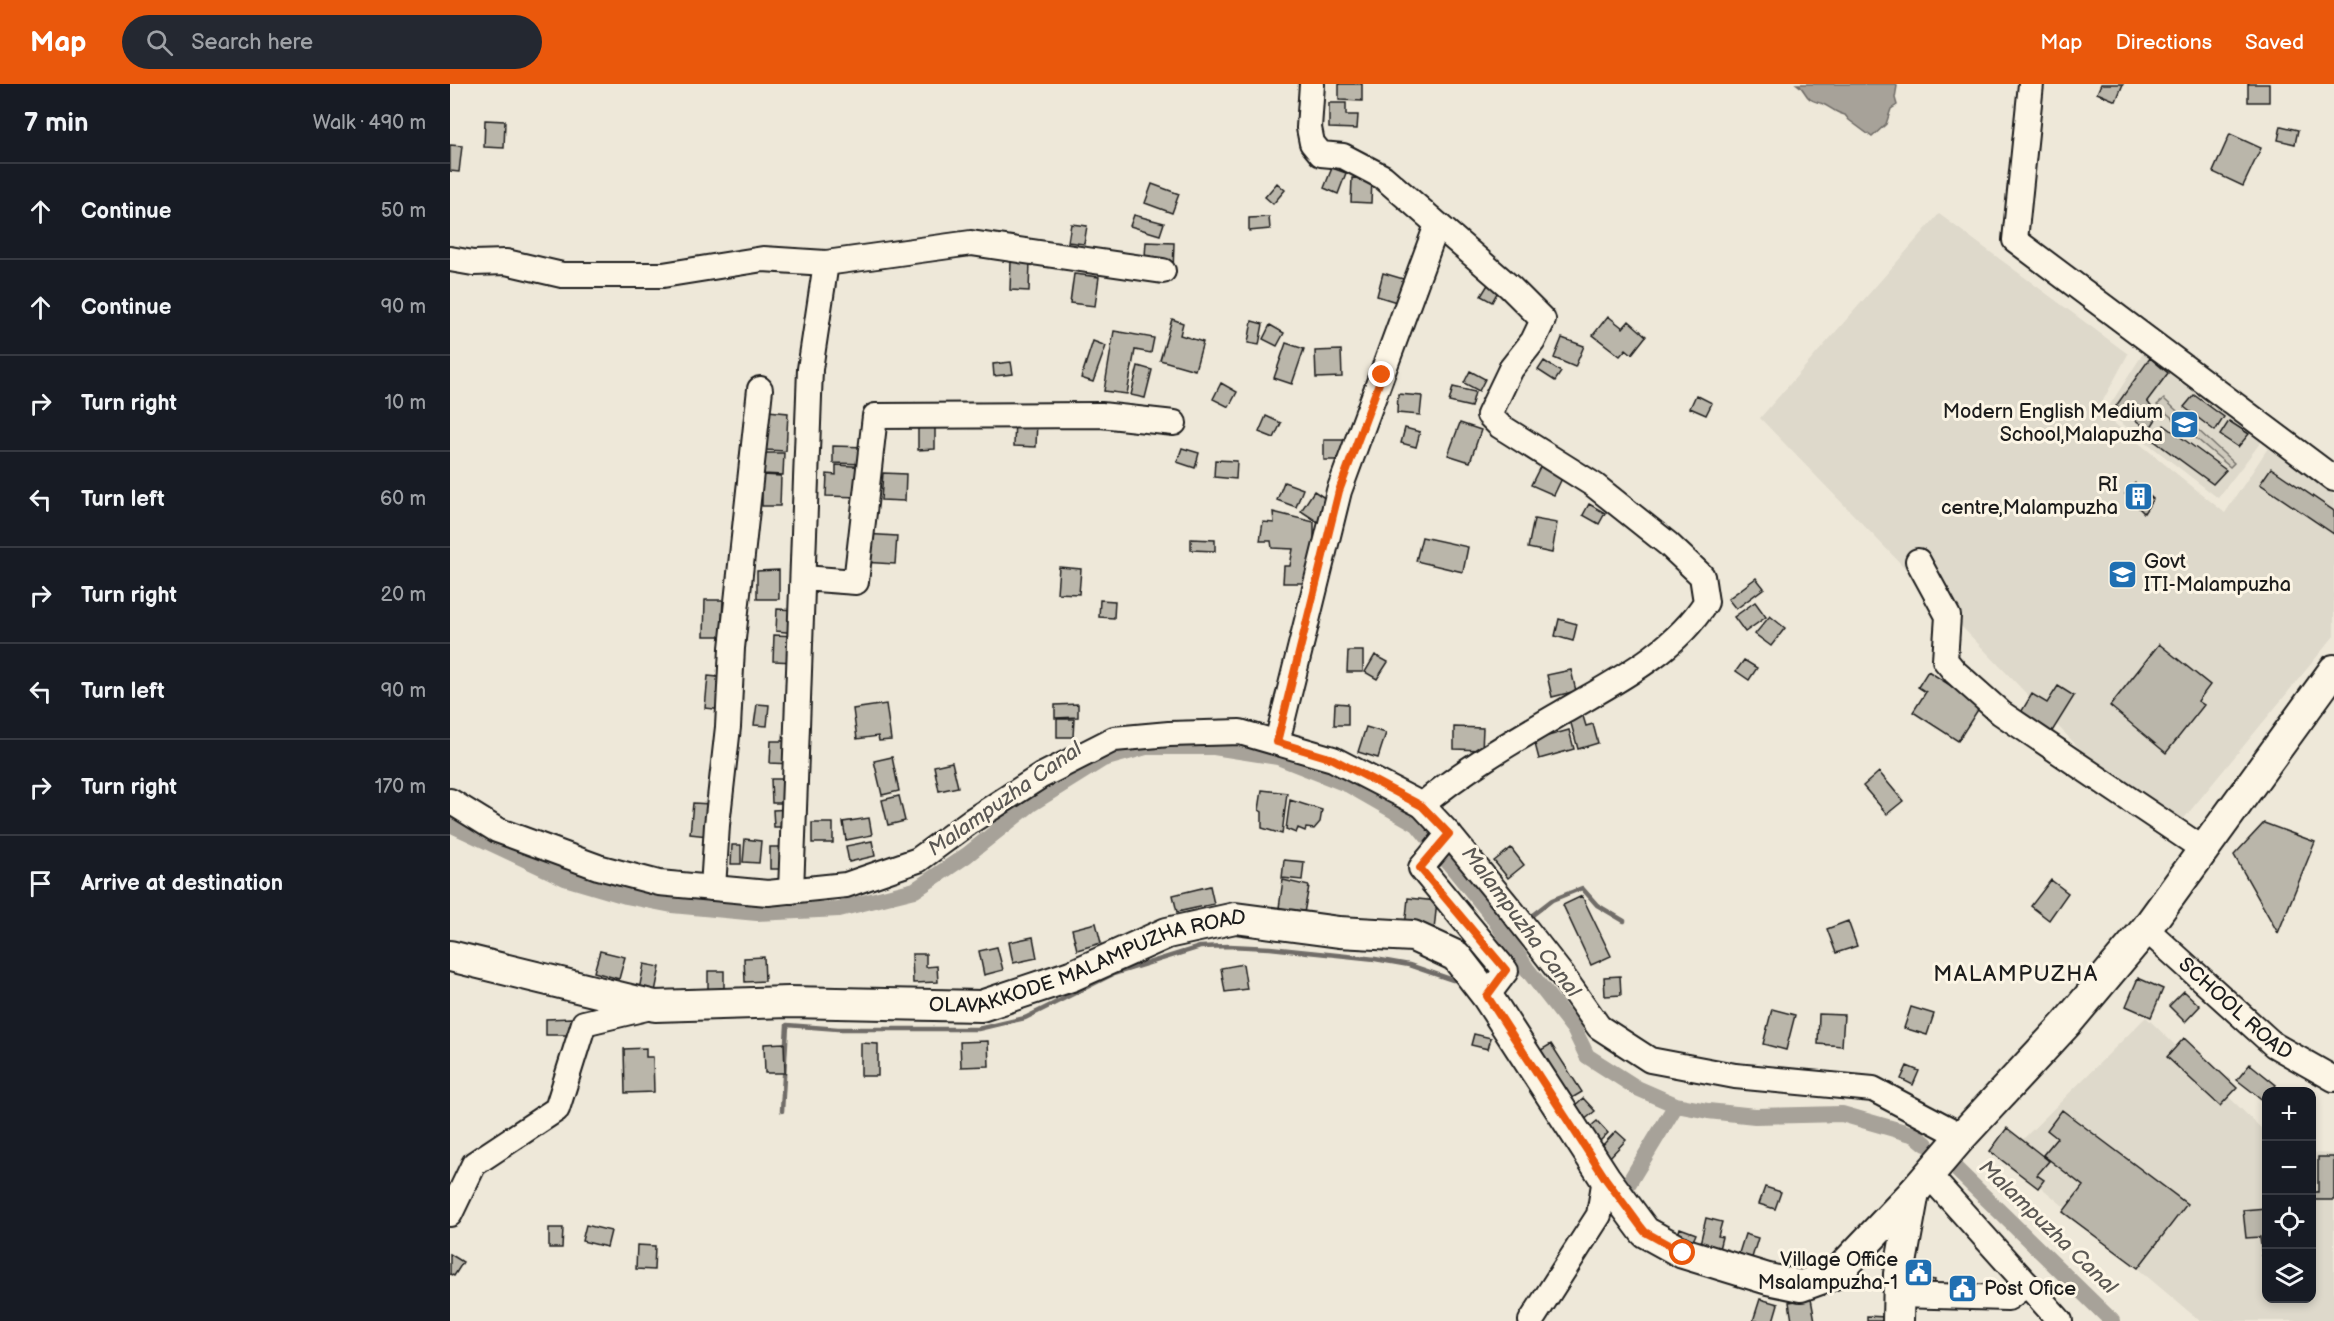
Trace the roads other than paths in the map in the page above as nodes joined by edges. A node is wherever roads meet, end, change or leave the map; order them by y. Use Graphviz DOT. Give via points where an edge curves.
graph roads {
  1 [pos="1312,84"];
  2 [pos="2031,84"];
  3 [pos="1437,225"];
  4 [pos="450,259"];
  5 [pos="826,263"];
  6 [pos="1163,271"];
  7 [pos="760,389"];
  8 [pos="1174,423"];
  9 [pos="2334,479"];
  10 [pos="1918,561"];
  11 [pos="802,578"];
  12 [pos="2334,670"];
  13 [pos="1277,742"];
  14 [pos="450,801"];
  15 [pos="1422,806"];
  16 [pos="1449,834"];
  17 [pos="2203,849"];
  18 [pos="713,888"];
  19 [pos="791,891"];
  20 [pos="2146,929"];
  21 [pos="450,956"];
  22 [pos="1487,996"];
  23 [pos="655,1006"];
  24 [pos="2334,1079"];
  25 [pos="1962,1136"];
  26 [pos="1605,1178"];
  27 [pos="1921,1183"];
  28 [pos="450,1214"];
  29 [pos="2027,1284"];
  30 [pos="1898,1308"];
  31 [pos="1531,1321"];
  32 [pos="2060,1321"];
  1 -- 3 [label="street" via="1309,128 1312,143 1321,154 1342,156 1383,177"];
  2 -- 9 [label="street" via="2015,240"];
  3 -- 13 [label="street" via="1339,491"];
  3 -- 15 [label="street" via="1510,286 1543,320 1533,341 1511,369 1489,415 1500,426 1594,485 1668,544 1702,576 1706,602 1696,618 1667,645 1618,680 1443,787"];
  4 -- 5 [label="street" via="506,262 562,275 663,275 763,259"];
  5 -- 6 [label="street" via="971,243"];
  5 -- 11 [label="street" via="810,369"];
  7 -- 18 [label="street" via="732,648"];
  8 -- 11 [label="street" via="1101,415 875,416 856,582"];
  10 -- 17 [label="street" via="1948,616 1945,660 1955,672 2001,713"];
  11 -- 19 [label="street"];
  12 -- 17 [label="main road"];
  13 -- 15 [label="street" via="1333,759"];
  13 -- 19 [label="street" via="1240,732 1114,739 1041,776 971,820 918,860 846,885"];
  14 -- 18 [label="street" via="497,830 598,867 659,883"];
  15 -- 16 [label="street"];
  16 -- 22 [label="street" via="1420,868 1506,970"];
  16 -- 25 [label="street" via="1599,1027 1650,1060 1734,1076 1874,1089"];
  17 -- 20 [label="main road"];
  18 -- 19 [label="street" via="768,894"];
  20 -- 24 [label="street, SCHOOL ROAD" via="2274,1044"];
  20 -- 25 [label="main road" via="2067,1023"];
  21 -- 23 [label="main road, OLAVAKKODE MALAMPUZHA ROAD"];
  22 -- 23 [label="main road, OLAVAKKODE MALAMPUZHA ROAD" via="1456,956 1413,936 1339,932 1235,918 1167,933 1071,976 981,1006 789,1002"];
  22 -- 26 [label="main road, OLAVAKKODE MALAMPUZHA ROAD"];
  23 -- 28 [label="street" via="584,1023 557,1108 474,1164"];
  25 -- 27 [label="main road"];
  26 -- 27 [label="main road, OLAVAKKODE MALAMPUZHA ROAD" via="1645,1232 1683,1253 1801,1286 1837,1273"];
  26 -- 31 [label="street" via="1599,1215"];
  27 -- 29 [label="street"];
  27 -- 30 [label="main road" via="1899,1274"];
  29 -- 30 [label="street" via="2008,1298"];
  29 -- 32 [label="street"];
}
